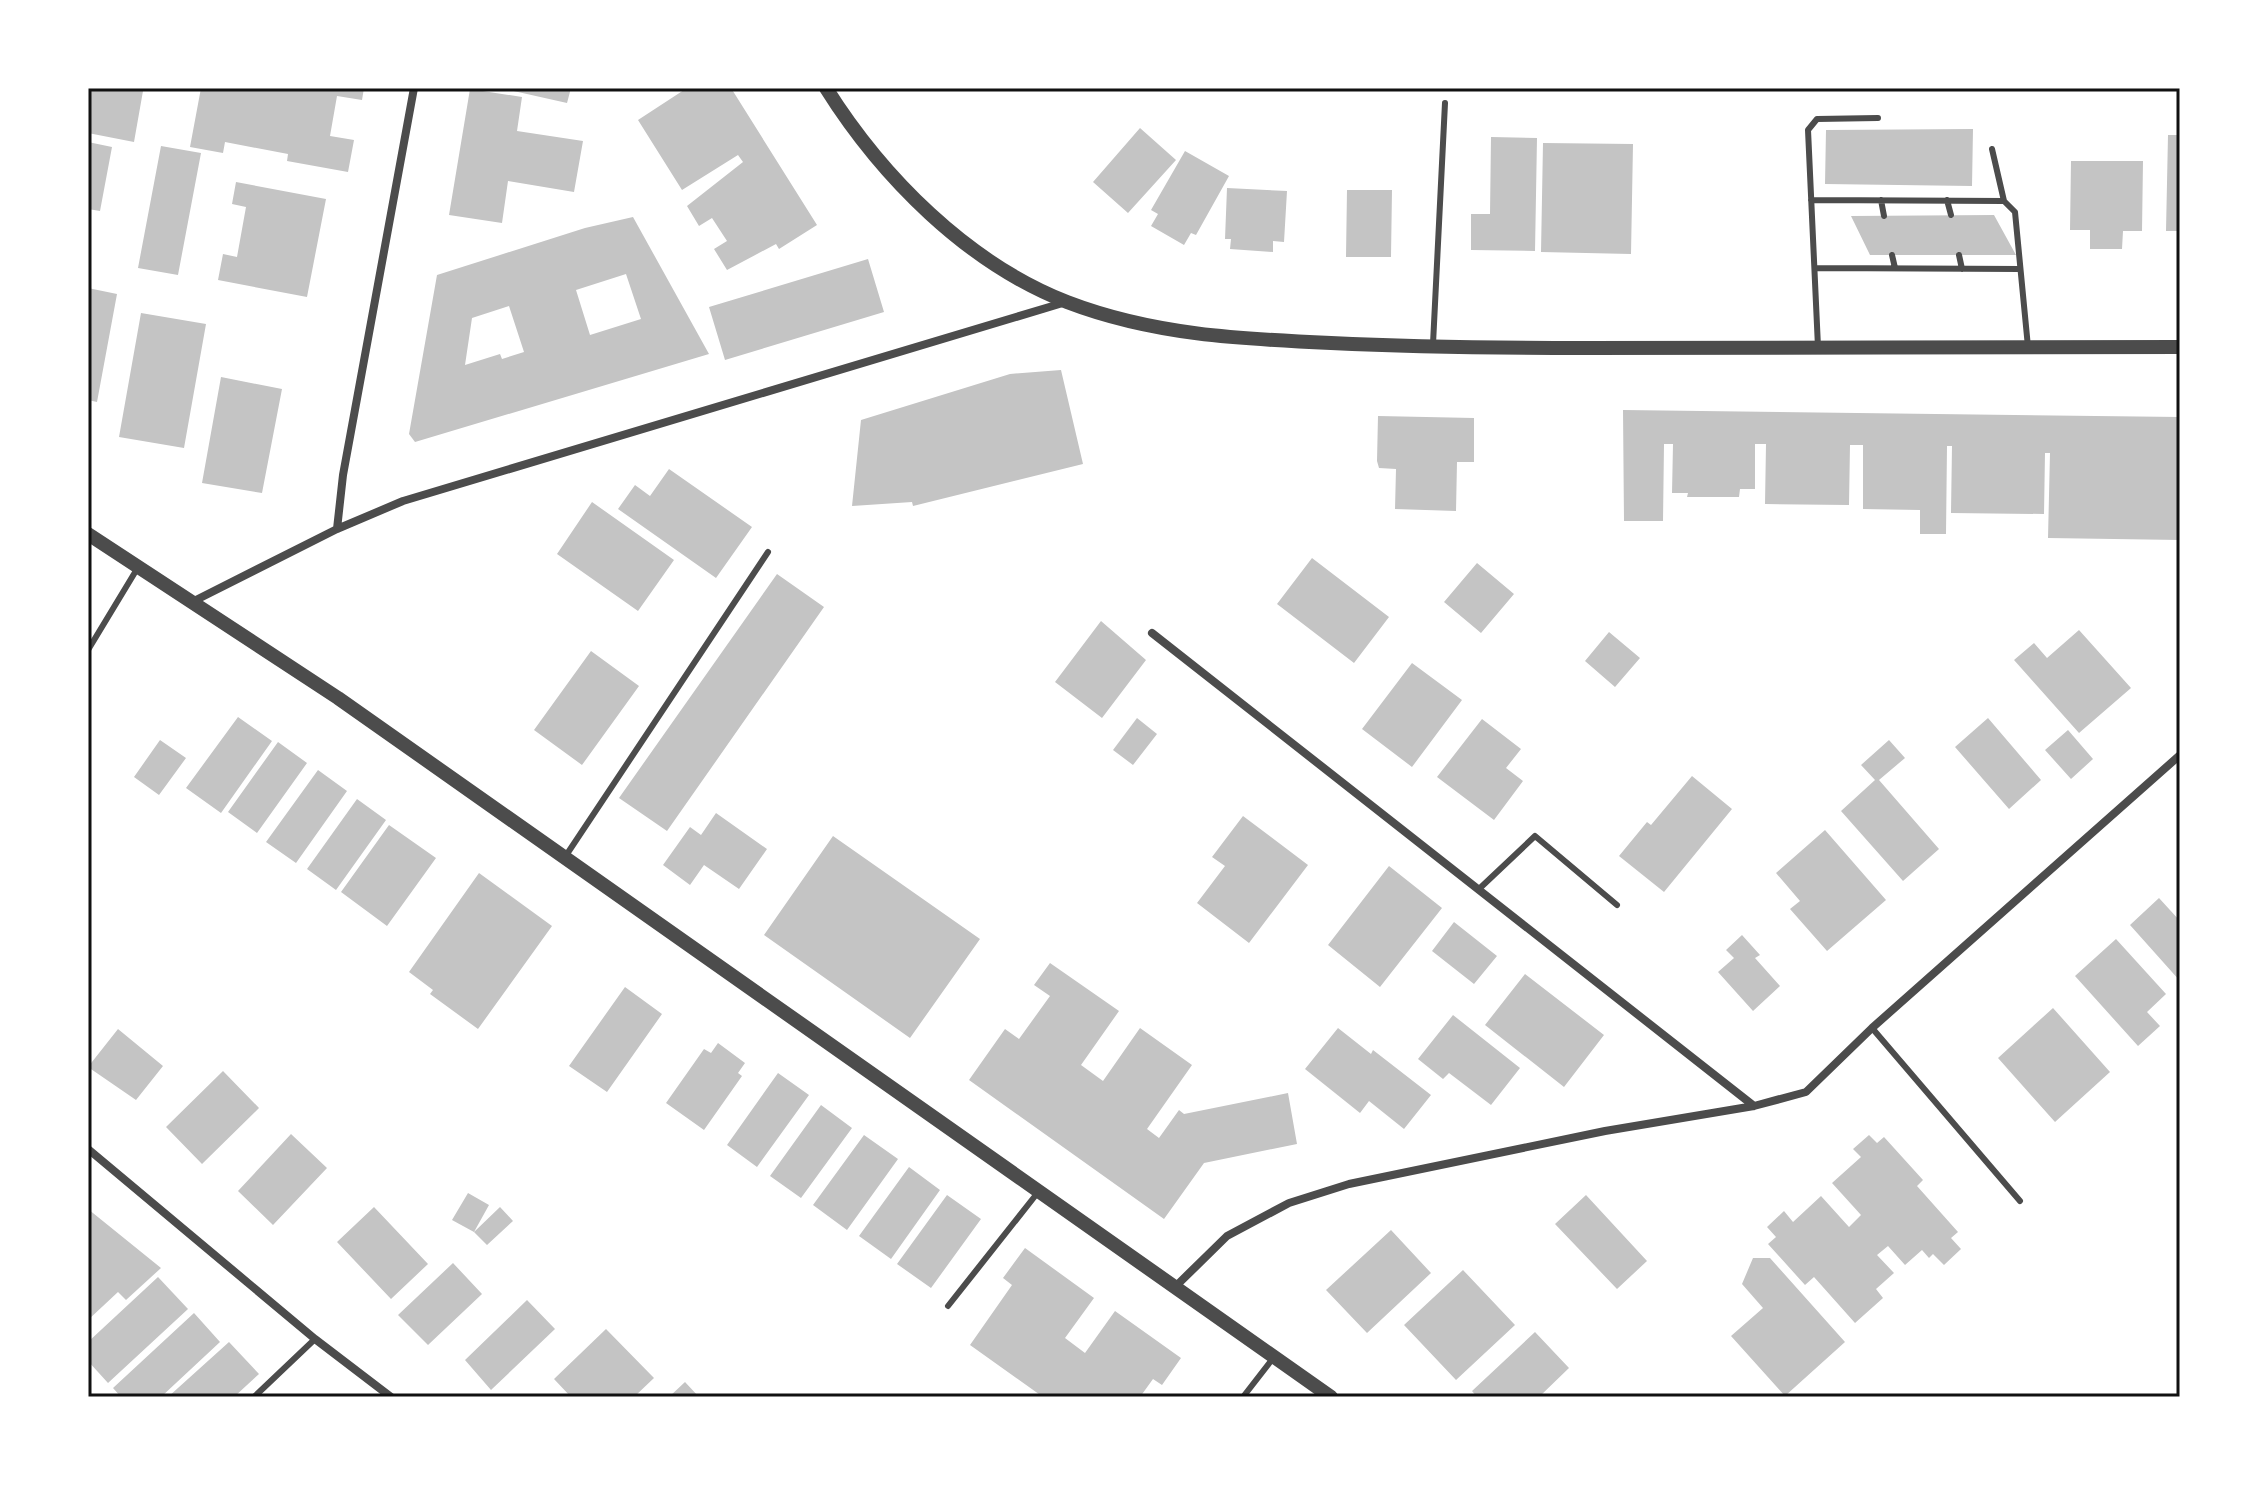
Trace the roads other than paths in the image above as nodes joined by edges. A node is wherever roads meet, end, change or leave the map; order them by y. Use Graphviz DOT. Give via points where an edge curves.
graph roads {
  1 [pos="414,88"];
  2 [pos="826,88"];
  3 [pos="1445,103"];
  4 [pos="1878,118"];
  5 [pos="1992,149"];
  6 [pos="1811,200"];
  7 [pos="1881,200"];
  8 [pos="1947,200"];
  9 [pos="2004,201"];
  10 [pos="1951,215"];
  11 [pos="1884,216"];
  12 [pos="1892,255"];
  13 [pos="1959,255"];
  14 [pos="1817,268"];
  15 [pos="1895,268"];
  16 [pos="1962,269"];
  17 [pos="2020,269"];
  18 [pos="1067,302"];
  19 [pos="1818,347"];
  20 [pos="2028,347"];
  21 [pos="2180,347"];
  22 [pos="1433,348"];
  23 [pos="337,529"];
  24 [pos="88,534"];
  25 [pos="768,552"];
  26 [pos="139,566"];
  27 [pos="194,601"];
  28 [pos="1152,633"];
  29 [pos="88,650"];
  30 [pos="2180,755"];
  31 [pos="565,857"];
  32 [pos="1479,889"];
  33 [pos="1617,905"];
  34 [pos="1872,1028"];
  35 [pos="1754,1106"];
  36 [pos="88,1149"];
  37 [pos="1039,1191"];
  38 [pos="2020,1201"];
  39 [pos="1175,1287"];
  40 [pos="948,1306"];
  41 [pos="315,1339"];
  42 [pos="1274,1357"];
  43 [pos="254,1397"];
  44 [pos="391,1397"];
  45 [pos="1243,1397"];
  46 [pos="1331,1397"];
  1 -- 23 [label="street"];
  2 -- 18 [label="street" via="879,160 926,210 1006,270"];
  3 -- 22 [label="lane"];
  4 -- 6 [label="lane" via="1817,119 1808,130"];
  5 -- 9 [label="lane"];
  6 -- 7 [label="lane"];
  6 -- 14 [label="lane"];
  7 -- 8 [label="lane"];
  7 -- 11 [label="lane"];
  8 -- 9 [label="lane"];
  8 -- 10 [label="lane"];
  9 -- 17 [label="lane" via="2015,212"];
  12 -- 15 [label="lane"];
  13 -- 16 [label="lane"];
  14 -- 15 [label="lane"];
  14 -- 19 [label="lane"];
  15 -- 16 [label="lane"];
  16 -- 17 [label="lane"];
  17 -- 20 [label="lane"];
  18 -- 22 [label="street" via="1195,335"];
  18 -- 23 [label="street" via="403,501"];
  19 -- 20 [label="street"];
  19 -- 22 [label="street"];
  20 -- 21 [label="street"];
  23 -- 27 [label="street"];
  24 -- 26 [label="street"];
  25 -- 31 [label="lane"];
  26 -- 27 [label="street"];
  26 -- 29 [label="lane"];
  27 -- 31 [label="street"];
  28 -- 32 [label="street"];
  30 -- 34 [label="street"];
  31 -- 37 [label="street"];
  32 -- 33 [label="lane" via="1535,836"];
  32 -- 35 [label="street"];
  34 -- 35 [label="street" via="1806,1092"];
  34 -- 38 [label="lane"];
  35 -- 39 [label="street" via="1349,1184 1289,1203 1227,1236"];
  36 -- 41 [label="street"];
  37 -- 39 [label="street"];
  37 -- 40 [label="lane"];
  39 -- 42 [label="street"];
  41 -- 43 [label="lane"];
  41 -- 44 [label="street"];
  42 -- 45 [label="lane"];
  42 -- 46 [label="street"];
}
